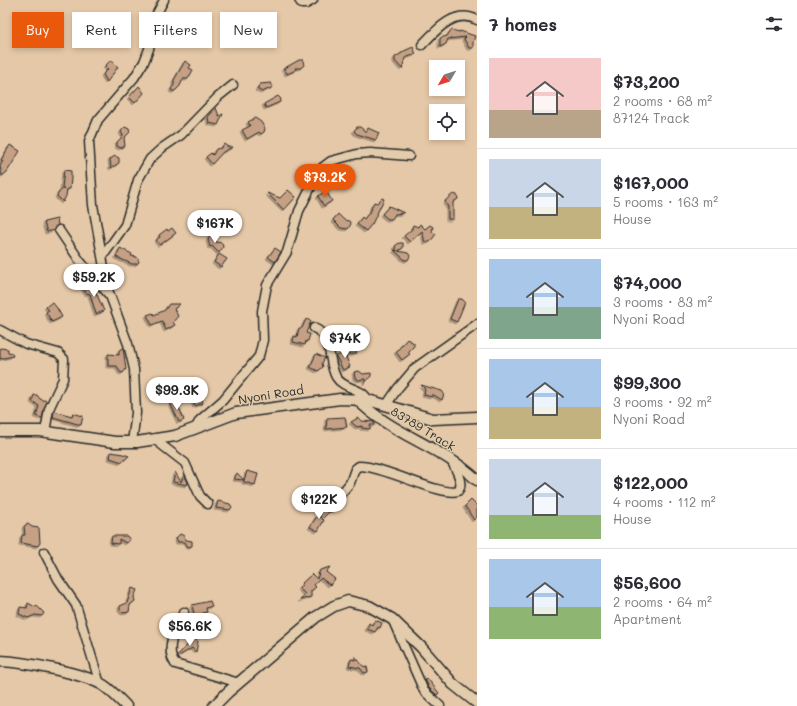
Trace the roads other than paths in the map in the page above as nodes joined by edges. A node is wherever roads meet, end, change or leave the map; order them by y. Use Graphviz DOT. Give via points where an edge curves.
graph roads {
  1 [pos="164,0"];
  2 [pos="299,0"];
  3 [pos="313,0"];
  4 [pos="477,20"];
  5 [pos="422,45"];
  6 [pos="233,85"];
  7 [pos="409,156"];
  8 [pos="59,230"];
  9 [pos="102,256"];
  10 [pos="110,296"];
  11 [pos="477,324"];
  12 [pos="314,328"];
  13 [pos="0,330"];
  14 [pos="357,398"];
  15 [pos="368,400"];
  16 [pos="387,404"];
  17 [pos="477,417"];
  18 [pos="195,429"];
  19 [pos="0,431"];
  20 [pos="45,432"];
  21 [pos="154,439"];
  22 [pos="132,442"];
  23 [pos="451,460"];
  24 [pos="477,480"];
  25 [pos="208,504"];
  26 [pos="330,507"];
  27 [pos="44,552"];
  28 [pos="184,612"];
  29 [pos="392,619"];
  30 [pos="0,661"];
  31 [pos="238,683"];
  32 [pos="100,684"];
  33 [pos="477,703"];
  34 [pos="126,706"];
  35 [pos="214,706"];
  36 [pos="440,706"];
  1 -- 9 [label="street" via="154,19 149,50 144,62 98,120 89,141 94,205"];
  2 -- 3 [label="street" via="302,4"];
  4 -- 5 [label="street" via="466,16 455,18 438,29"];
  6 -- 9 [label="street" via="148,162 138,180 125,225"];
  7 -- 18 [label="street" via="357,154 331,161 323,167 299,211 287,252 267,285 262,312 263,340 259,356 223,400 200,420"];
  8 -- 10 [label="street" via="80,261"];
  9 -- 10 [label="street"];
  10 -- 22 [label="street" via="128,344 134,369 136,413"];
  11 -- 16 [label="street" via="415,368"];
  12 -- 15 [label="street" via="326,342 337,379 346,387 364,394"];
  13 -- 20 [label="street" via="26,344 58,353 64,359 63,379 49,409"];
  14 -- 15 [label="street, Nyoni Road"];
  14 -- 18 [label="street, Nyoni Road" via="236,413"];
  14 -- 23 [label="street, 83789 Track" via="386,423"];
  15 -- 16 [label="street, Nyoni Road"];
  16 -- 17 [label="street, Nyoni Road" via="433,419"];
  18 -- 21 [label="street, Nyoni Road" via="175,436"];
  19 -- 20 [label="street, Nyoni Road"];
  20 -- 22 [label="street, Nyoni Road" via="88,439"];
  21 -- 22 [label="street, Nyoni Road"];
  21 -- 25 [label="street" via="185,463 200,496"];
  23 -- 24 [label="street, 83789 Track"];
  23 -- 26 [label="street" via="460,484 458,491 451,493 386,471 359,466 355,469 350,483"];
  27 -- 32 [label="street" via="76,605"];
  28 -- 31 [label="street" via="170,647 175,664"];
  29 -- 31 [label="street" via="368,606 342,602 316,617"];
  29 -- 33 [label="street" via="421,647 452,684"];
  29 -- 36 [label="street" via="424,691"];
  30 -- 32 [label="street" via="68,673"];
  31 -- 35 [label="street"];
  32 -- 34 [label="street"];
}
